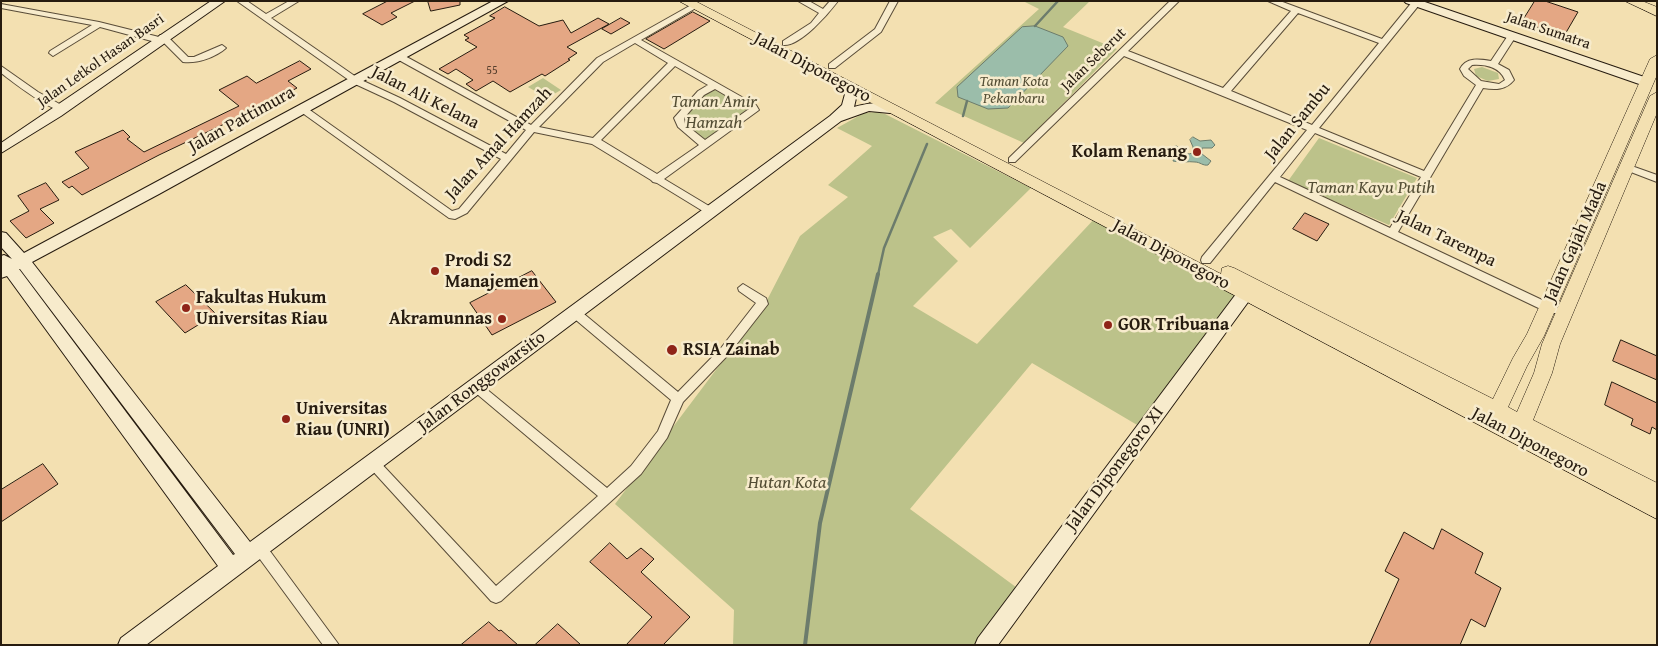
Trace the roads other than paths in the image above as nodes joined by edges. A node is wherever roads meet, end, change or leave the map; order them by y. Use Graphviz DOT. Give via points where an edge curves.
graph roads {
  1 [pos="219,1"];
  2 [pos="241,1"];
  3 [pos="295,1"];
  4 [pos="486,1"];
  5 [pos="502,1"];
  6 [pos="802,1"];
  7 [pos="834,1"];
  8 [pos="894,1"];
  9 [pos="1175,1"];
  10 [pos="1272,1"];
  11 [pos="1631,1"];
  12 [pos="1413,2"];
  13 [pos="1657,2"];
  14 [pos="694,3"];
  15 [pos="1,6"];
  16 [pos="1296,10"];
  17 [pos="1657,11"];
  18 [pos="825,13"];
  19 [pos="267,17"];
  20 [pos="99,24"];
  21 [pos="757,33"];
  22 [pos="1512,36"];
  23 [pos="161,38"];
  24 [pos="635,40"];
  25 [pos="1383,42"];
  26 [pos="786,43"];
  27 [pos="222,48"];
  28 [pos="1122,52"];
  29 [pos="53,53"];
  30 [pos="400,57"];
  31 [pos="1657,59"];
  32 [pos="673,63"];
  33 [pos="1493,64"];
  34 [pos="832,66"];
  35 [pos="1,69"];
  36 [pos="352,78"];
  37 [pos="1646,82"];
  38 [pos="1481,84"];
  39 [pos="712,86"];
  40 [pos="845,86"];
  41 [pos="1225,92"];
  42 [pos="1648,103"];
  43 [pos="62,109"];
  44 [pos="890,109"];
  45 [pos="304,110"];
  46 [pos="835,119"];
  47 [pos="532,129"];
  48 [pos="1313,129"];
  49 [pos="595,141"];
  50 [pos="705,145"];
  51 [pos="2,148"];
  52 [pos="507,158"];
  53 [pos="1012,160"];
  54 [pos="1619,164"];
  55 [pos="1426,175"];
  56 [pos="1274,178"];
  57 [pos="1657,179"];
  58 [pos="656,180"];
  59 [pos="710,211"];
  60 [pos="1132,228"];
  61 [pos="1392,233"];
  62 [pos="8,258"];
  63 [pos="1206,260"];
  64 [pos="743,288"];
  65 [pos="1245,294"];
  66 [pos="1547,307"];
  67 [pos="574,312"];
  68 [pos="1563,314"];
  69 [pos="475,386"];
  70 [pos="678,399"];
  71 [pos="1494,417"];
  72 [pos="1520,430"];
  73 [pos="373,464"];
  74 [pos="1657,492"];
  75 [pos="608,496"];
  76 [pos="1657,510"];
  77 [pos="253,551"];
  78 [pos="231,568"];
  79 [pos="128,645"];
  80 [pos="332,645"];
  81 [pos="985,645"];
  1 -- 23 [label="street, Jalan Letkol Hasan Basri"];
  2 -- 19 [label="street, Jalan Ali Kelana"];
  3 -- 19 [label="street"];
  4 -- 36 [label="street, Jalan Pattimura"];
  5 -- 30 [label="street, Jalan Pattimura"];
  6 -- 18 [label="street"];
  7 -- 18 [label="street"];
  8 -- 34 [label="street" via="878,30"];
  9 -- 28 [label="street, Jalan Seberut"];
  10 -- 16 [label="street"];
  11 -- 17 [label="main road"];
  12 -- 22 [label="street, Jalan Sumatra"];
  12 -- 25 [label="street, Jalan Sambu"];
  13 -- 17 [label="main road"];
  14 -- 21 [label="main road, Jalan Diponegoro"];
  14 -- 24 [label="street, Jalan Amal Hamzah"];
  15 -- 20 [label="street"];
  16 -- 25 [label="street"];
  16 -- 41 [label="street"];
  18 -- 26 [label="street" via="814,25"];
  19 -- 36 [label="street, Jalan Ali Kelana"];
  20 -- 23 [label="street"];
  20 -- 29 [label="street"];
  21 -- 26 [label="main road, Jalan Diponegoro"];
  21 -- 40 [label="main road, Jalan Diponegoro"];
  22 -- 33 [label="street"];
  22 -- 37 [label="street, Jalan Sumatra"];
  23 -- 27 [label="street" via="186,60 195,60"];
  23 -- 43 [label="street, Jalan Letkol Hasan Basri"];
  24 -- 32 [label="street"];
  24 -- 47 [label="street, Jalan Amal Hamzah" via="600,60"];
  25 -- 48 [label="street, Jalan Sambu"];
  26 -- 34 [label="main road, Jalan Diponegoro"];
  28 -- 41 [label="street"];
  28 -- 53 [label="street, Jalan Seberut"];
  30 -- 36 [label="street, Jalan Pattimura"];
  30 -- 47 [label="street"];
  31 -- 37 [label="main road, Jalan Gajah Mada"];
  32 -- 39 [label="street"];
  32 -- 49 [label="street"];
  33 -- 38 [label="street" via="1479,62 1465,66 1466,73"];
  33 -- 38 [label="street" via="1509,76 1508,84"];
  34 -- 53 [label="main road, Jalan Diponegoro"];
  35 -- 43 [label="street"];
  36 -- 45 [label="street, Jalan Pattimura"];
  36 -- 52 [label="street, Jalan Ali Kelana"];
  36 -- 62 [label="street, Jalan Pattimura"];
  37 -- 42 [label="main road, Jalan Gajah Mada"];
  38 -- 55 [label="street"];
  39 -- 50 [label="street" via="701,93 679,118 680,125"];
  39 -- 50 [label="street" via="754,110"];
  40 -- 44 [label="main road, Jalan Diponegoro"];
  40 -- 46 [label="street, Jalan Ronggowarsito" via="851,94 851,102"];
  41 -- 48 [label="street"];
  42 -- 54 [label="main road, Jalan Gajah Mada"];
  43 -- 51 [label="street, Jalan Letkol Hasan Basri"];
  44 -- 46 [label="street, Jalan Ronggowarsito" via="868,107"];
  44 -- 60 [label="main road, Jalan Diponegoro"];
  45 -- 52 [label="street, Jalan Amal Hamzah" via="449,214 463,211"];
  45 -- 62 [label="street, Jalan Pattimura"];
  46 -- 59 [label="street, Jalan Ronggowarsito"];
  47 -- 49 [label="street"];
  47 -- 52 [label="street, Jalan Amal Hamzah"];
  48 -- 55 [label="street"];
  48 -- 56 [label="street, Jalan Sambu"];
  49 -- 58 [label="street"];
  50 -- 58 [label="street"];
  53 -- 60 [label="main road, Jalan Diponegoro"];
  54 -- 57 [label="street"];
  54 -- 66 [label="main road, Jalan Gajah Mada"];
  54 -- 68 [label="main road, Jalan Gajah Mada"];
  55 -- 61 [label="street"];
  56 -- 61 [label="street, Jalan Tarempa"];
  56 -- 63 [label="street, Jalan Sambu"];
  58 -- 59 [label="street"];
  59 -- 67 [label="street, Jalan Ronggowarsito"];
  60 -- 63 [label="main road, Jalan Diponegoro"];
  60 -- 65 [label="main road, Jalan Diponegoro"];
  61 -- 66 [label="street, Jalan Tarempa"];
  62 -- 77 [label="street"];
  62 -- 78 [label="street"];
  63 -- 71 [label="main road, Jalan Diponegoro"];
  64 -- 70 [label="street" via="762,304 725,351"];
  65 -- 71 [label="main road, Jalan Diponegoro"];
  65 -- 81 [label="street, Jalan Diponegoro XI"];
  66 -- 68 [label="street, Jalan Tarempa"];
  66 -- 71 [label="main road, Jalan Gajah Mada"];
  67 -- 69 [label="street, Jalan Ronggowarsito"];
  67 -- 70 [label="street"];
  68 -- 72 [label="main road, Jalan Gajah Mada"];
  69 -- 73 [label="street, Jalan Ronggowarsito"];
  69 -- 75 [label="street"];
  70 -- 75 [label="street" via="663,434 636,470"];
  71 -- 72 [label="main road, Jalan Diponegoro"];
  72 -- 74 [label="main road, Jalan Diponegoro"];
  72 -- 76 [label="main road, Jalan Diponegoro"];
  73 -- 75 [label="street" via="496,596"];
  73 -- 77 [label="street, Jalan Ronggowarsito"];
  77 -- 78 [label="street, Jalan Ronggowarsito"];
  77 -- 80 [label="street"];
  78 -- 79 [label="street, Jalan Ronggowarsito"];
}
